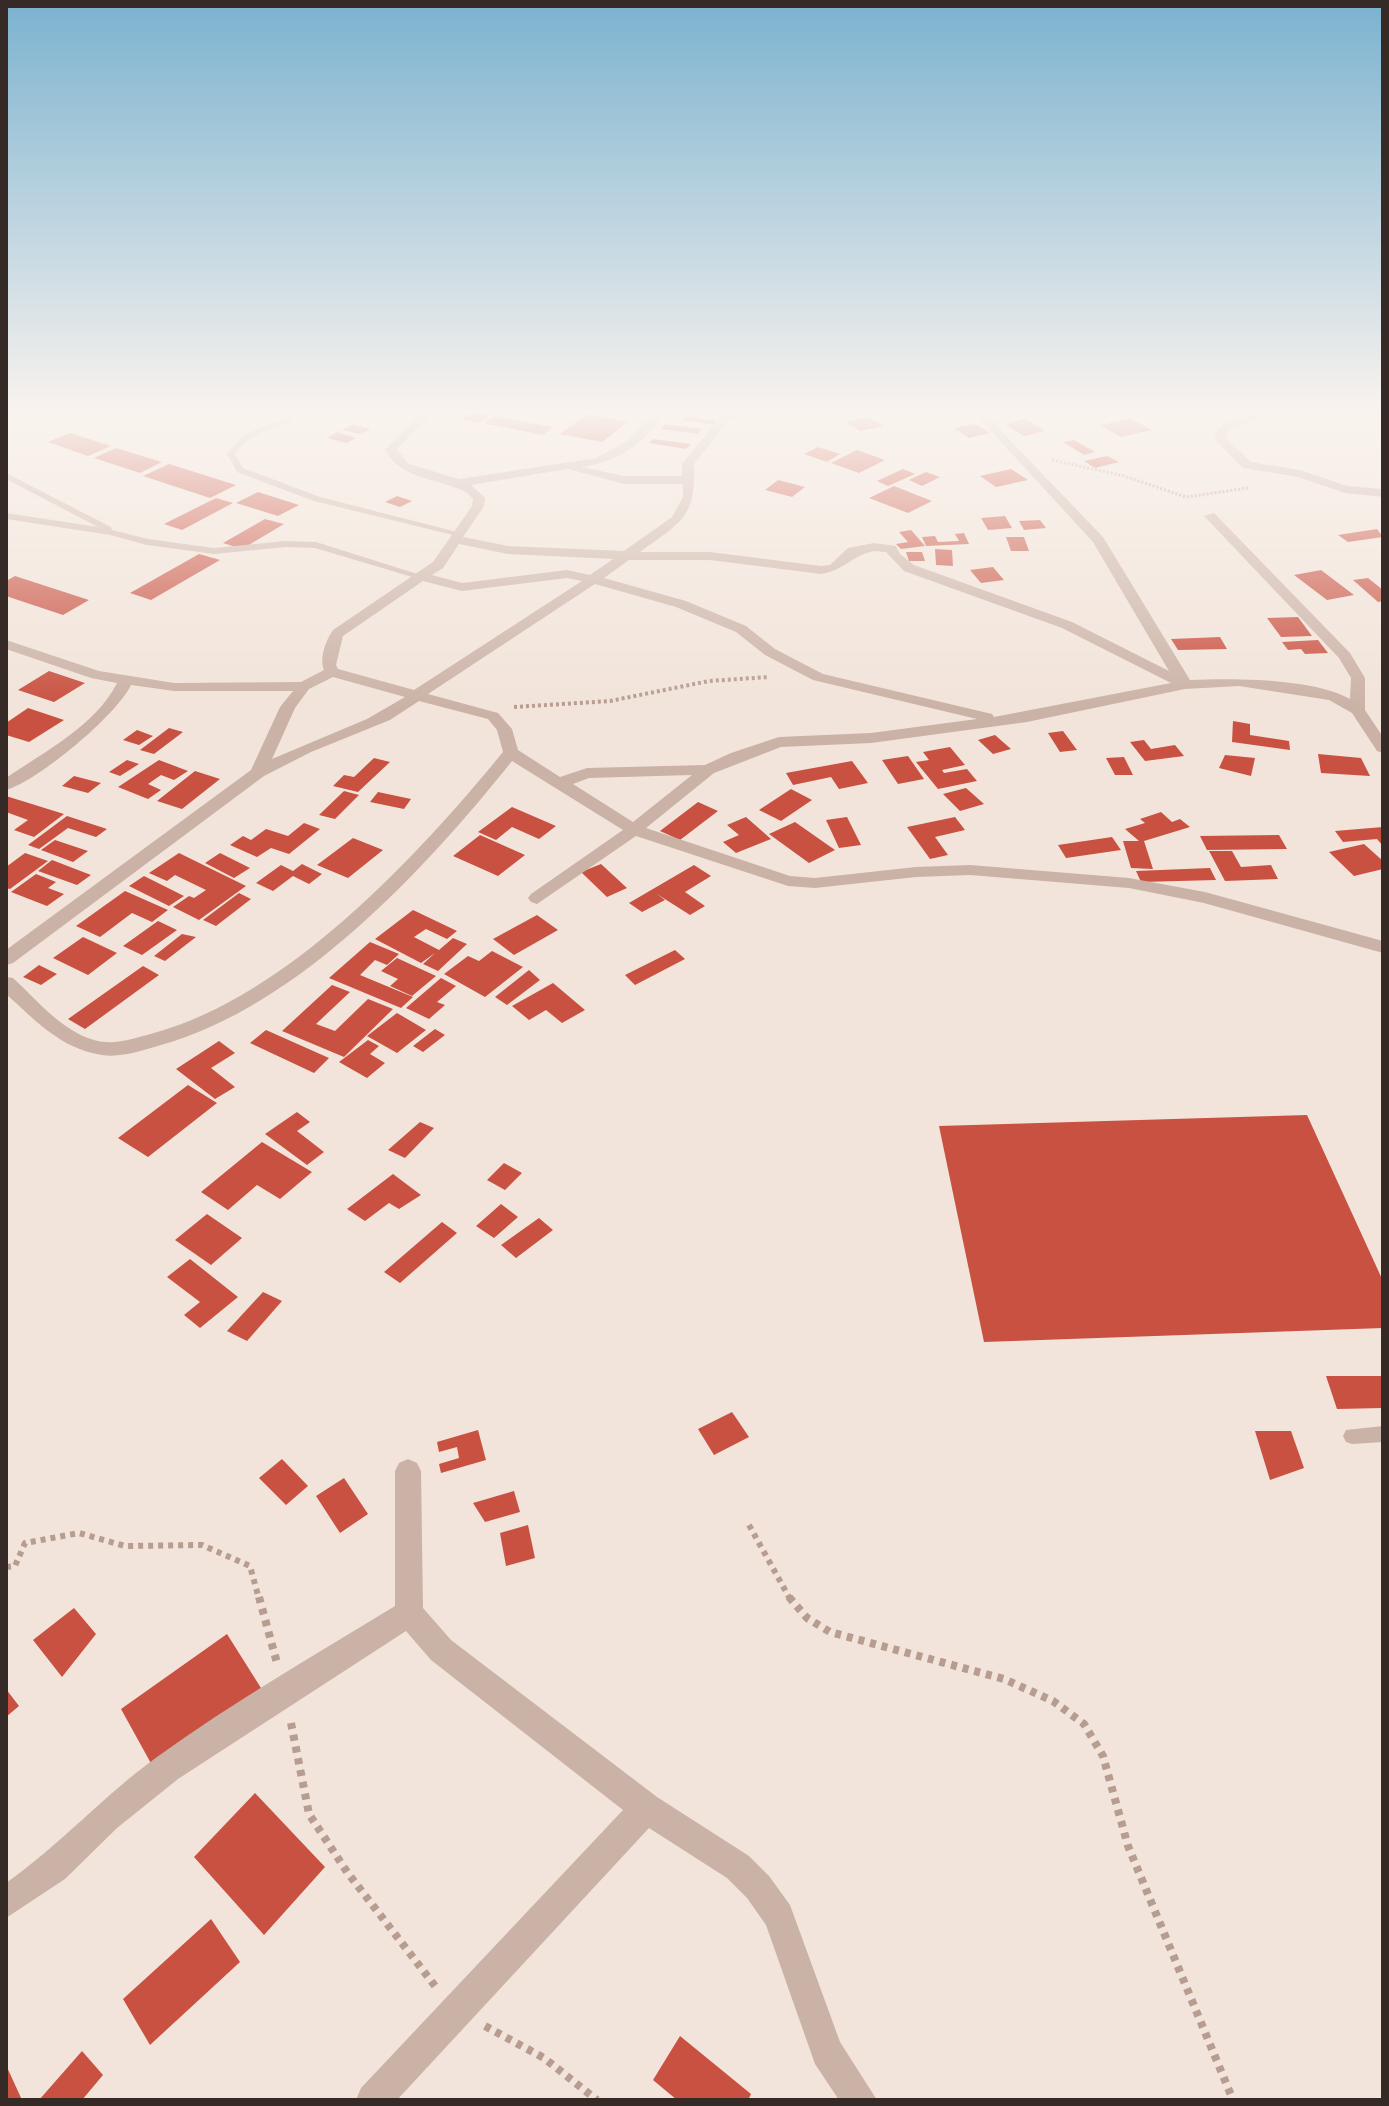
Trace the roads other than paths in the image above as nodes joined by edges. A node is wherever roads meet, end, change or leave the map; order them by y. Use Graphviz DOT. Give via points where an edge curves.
graph roads {
  1 [pos="78,511"];
  2 [pos="363,511"];
  3 [pos="474,511"];
  4 [pos="681,511"];
  5 [pos="1071,511"];
  6 [pos="6,516"];
  7 [pos="1210,516"];
  8 [pos="111,532"];
  9 [pos="455,536"];
  10 [pos="625,556"];
  11 [pos="422,577"];
  12 [pos="592,580"];
  13 [pos="6,644"];
  14 [pos="332,672"];
  15 [pos="126,679"];
  16 [pos="1185,685"];
  17 [pos="304,686"];
  18 [pos="418,694"];
  19 [pos="1357,710"];
  20 [pos="1003,720"];
  21 [pos="1383,748"];
  22 [pos="511,752"];
  23 [pos="708,770"];
  24 [pos="258,773"];
  25 [pos="560,783"];
  26 [pos="6,785"];
  27 [pos="634,830"];
  28 [pos="537,898"];
  29 [pos="1383,947"];
  30 [pos="6,959"];
  31 [pos="6,983"];
  32 [pos="1383,1434"];
  33 [pos="1352,1436"];
  34 [pos="408,1471"];
  35 [pos="409,1613"];
  36 [pos="646,1808"];
  37 [pos="6,1902"];
  38 [pos="373,2100"];
  39 [pos="860,2100"];
  1 -- 8 [label="lane"];
  2 -- 9 [label="lane"];
  3 -- 9 [label="street"];
  4 -- 10 [label="street"];
  5 -- 16 [label="street" via="1098,540"];
  6 -- 8 [label="lane"];
  7 -- 19 [label="street" via="1345,656 1358,678"];
  8 -- 11 [label="lane" via="214,551 316,545"];
  9 -- 10 [label="street" via="508,550"];
  9 -- 11 [label="street" via="438,565"];
  10 -- 12 [label="street"];
  10 -- 16 [label="street" via="710,556 821,570 834,568 853,551 891,549 909,568 1067,625"];
  11 -- 12 [label="street" via="462,587 567,574"];
  11 -- 14 [label="street" via="338,633 329,665"];
  12 -- 18 [label="street"];
  12 -- 20 [label="street" via="675,602 741,629 770,652 818,677"];
  13 -- 15 [label="street" via="86,672"];
  14 -- 17 [label="street"];
  14 -- 18 [label="street"];
  15 -- 17 [label="street" via="202,689"];
  15 -- 26 [label="street" via="123,691 102,714"];
  16 -- 19 [label="street" via="1265,684 1325,694"];
  16 -- 20 [label="street"];
  17 -- 24 [label="street" via="288,707"];
  18 -- 22 [label="street" via="479,710 500,722"];
  18 -- 24 [label="street" via="381,721 293,753"];
  19 -- 21 [label="street"];
  20 -- 23 [label="street" via="871,738 779,742"];
  22 -- 25 [label="street"];
  22 -- 31 [label="street" via="395,884 244,1005 170,1036 104,1049 72,1039"];
  23 -- 25 [label="street" via="587,773"];
  23 -- 27 [label="street"];
  24 -- 30 [label="street"];
  25 -- 27 [label="street"];
  27 -- 28 [label="street"];
  27 -- 29 [label="street" via="788,881 970,870 1129,883 1205,898"];
  32 -- 33 [label="lane"];
  34 -- 35 [label="street"];
  35 -- 36 [label="street" via="441,1650"];
  35 -- 37 [label="street" via="167,1768 54,1868"];
  36 -- 38 [label="street"];
  36 -- 39 [label="street" via="738,1867 758,1887 779,1916 827,2052"];
}
